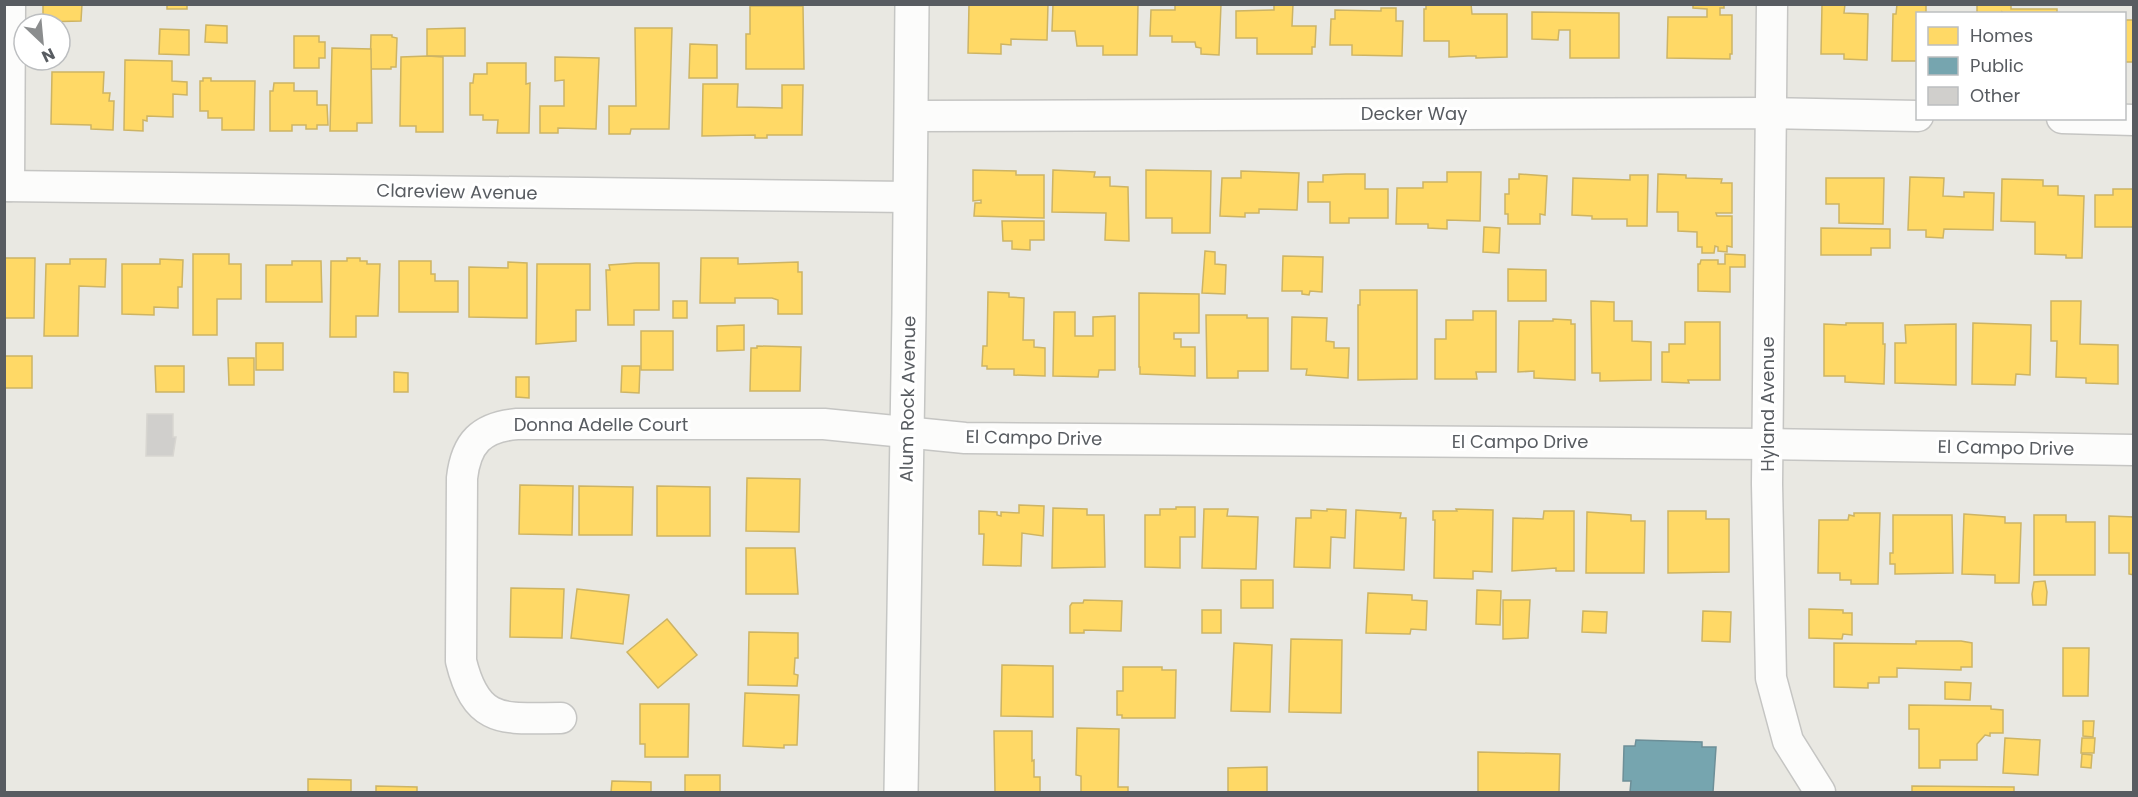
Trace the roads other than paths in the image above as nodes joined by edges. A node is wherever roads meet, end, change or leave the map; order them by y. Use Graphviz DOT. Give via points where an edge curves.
graph roads {
  1 [pos="10,4"];
  2 [pos="912,4"];
  3 [pos="1772,4"];
  4 [pos="1770,113"];
  5 [pos="911,116"];
  6 [pos="1916,116"];
  7 [pos="7,186"];
  8 [pos="909,198"];
  9 [pos="907,433"];
  10 [pos="1768,444"];
  11 [pos="2133,450"];
  12 [pos="561,718"];
  13 [pos="901,792"];
  14 [pos="1820,792"];
  1 -- 7 [label="street"];
  2 -- 5 [label="main road, Alum Rock Avenue"];
  3 -- 4 [label="street, Hyland Avenue"];
  4 -- 5 [label="street, Decker Way"];
  4 -- 6 [label="street, Decker Way"];
  4 -- 10 [label="street, Hyland Avenue"];
  5 -- 8 [label="main road, Alum Rock Avenue"];
  7 -- 8 [label="street, Clareview Avenue"];
  8 -- 9 [label="main road, Alum Rock Avenue"];
  9 -- 10 [label="street, El Campo Drive" via="965,438"];
  9 -- 12 [label="street, Donna Adelle Court" via="824,424 517,424 500,425 484,433 471,445 462,478 461,661 466,682 476,700 493,713 510,718"];
  9 -- 13 [label="main road, Alum Rock Avenue"];
  10 -- 11 [label="street, El Campo Drive"];
  10 -- 14 [label="street, Hyland Avenue" via="1771,678 1788,741"];
}
